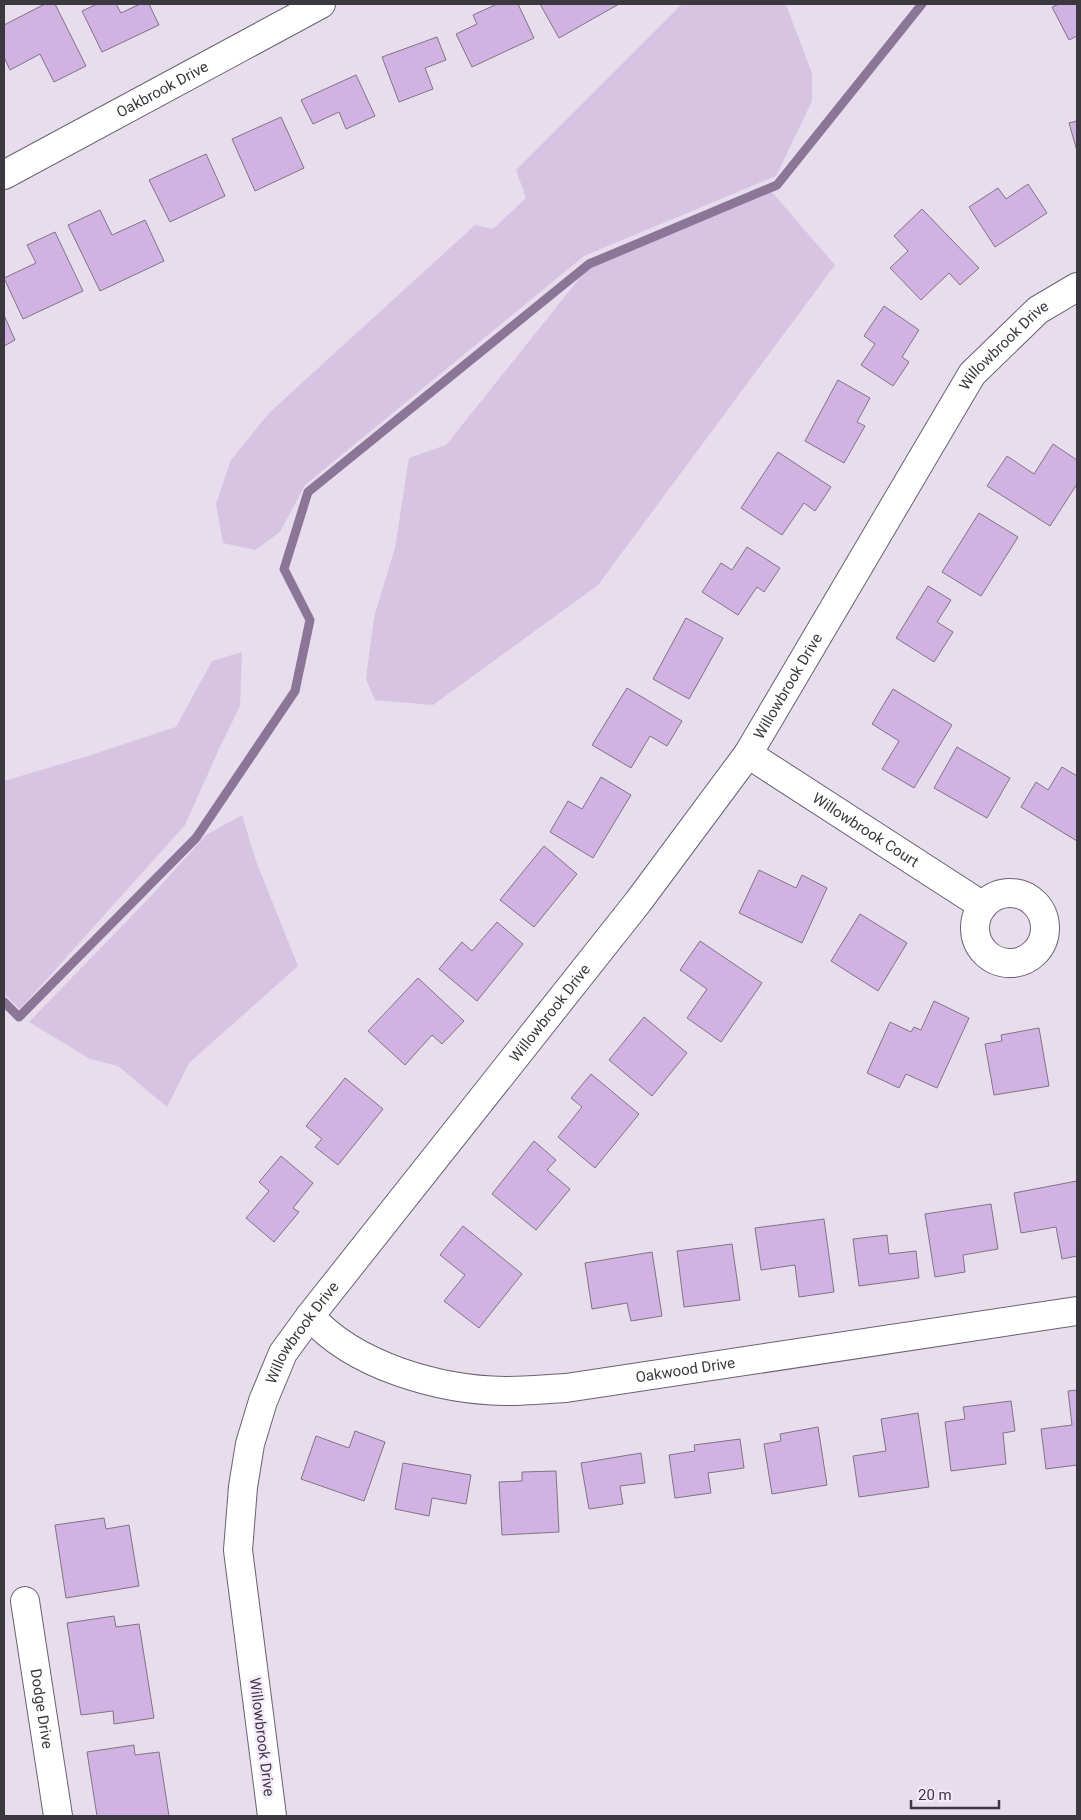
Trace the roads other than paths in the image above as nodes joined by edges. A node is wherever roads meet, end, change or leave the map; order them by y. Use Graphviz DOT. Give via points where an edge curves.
graph roads {
  1 [pos="321,4"];
  2 [pos="4,175"];
  3 [pos="1077,287"];
  4 [pos="748,754"];
  5 [pos="983,906"];
  6 [pos="1077,1311"];
  7 [pos="310,1316"];
  8 [pos="26,1601"];
  9 [pos="58,1816"];
  10 [pos="272,1816"];
  1 -- 2 [label="street, Oakbrook Drive"];
  3 -- 4 [label="street, Willowbrook Drive" via="1038,310 972,374"];
  4 -- 5 [label="street, Willowbrook Court"];
  4 -- 7 [label="street, Willowbrook Drive" via="638,902"];
  6 -- 7 [label="street, Oakwood Drive" via="566,1388 503,1391 440,1384 384,1366 347,1348 324,1332"];
  7 -- 10 [label="street, Willowbrook Drive" via="283,1353 262,1401 250,1444 238,1550"];
  8 -- 9 [label="street, Dodge Drive"];
}
